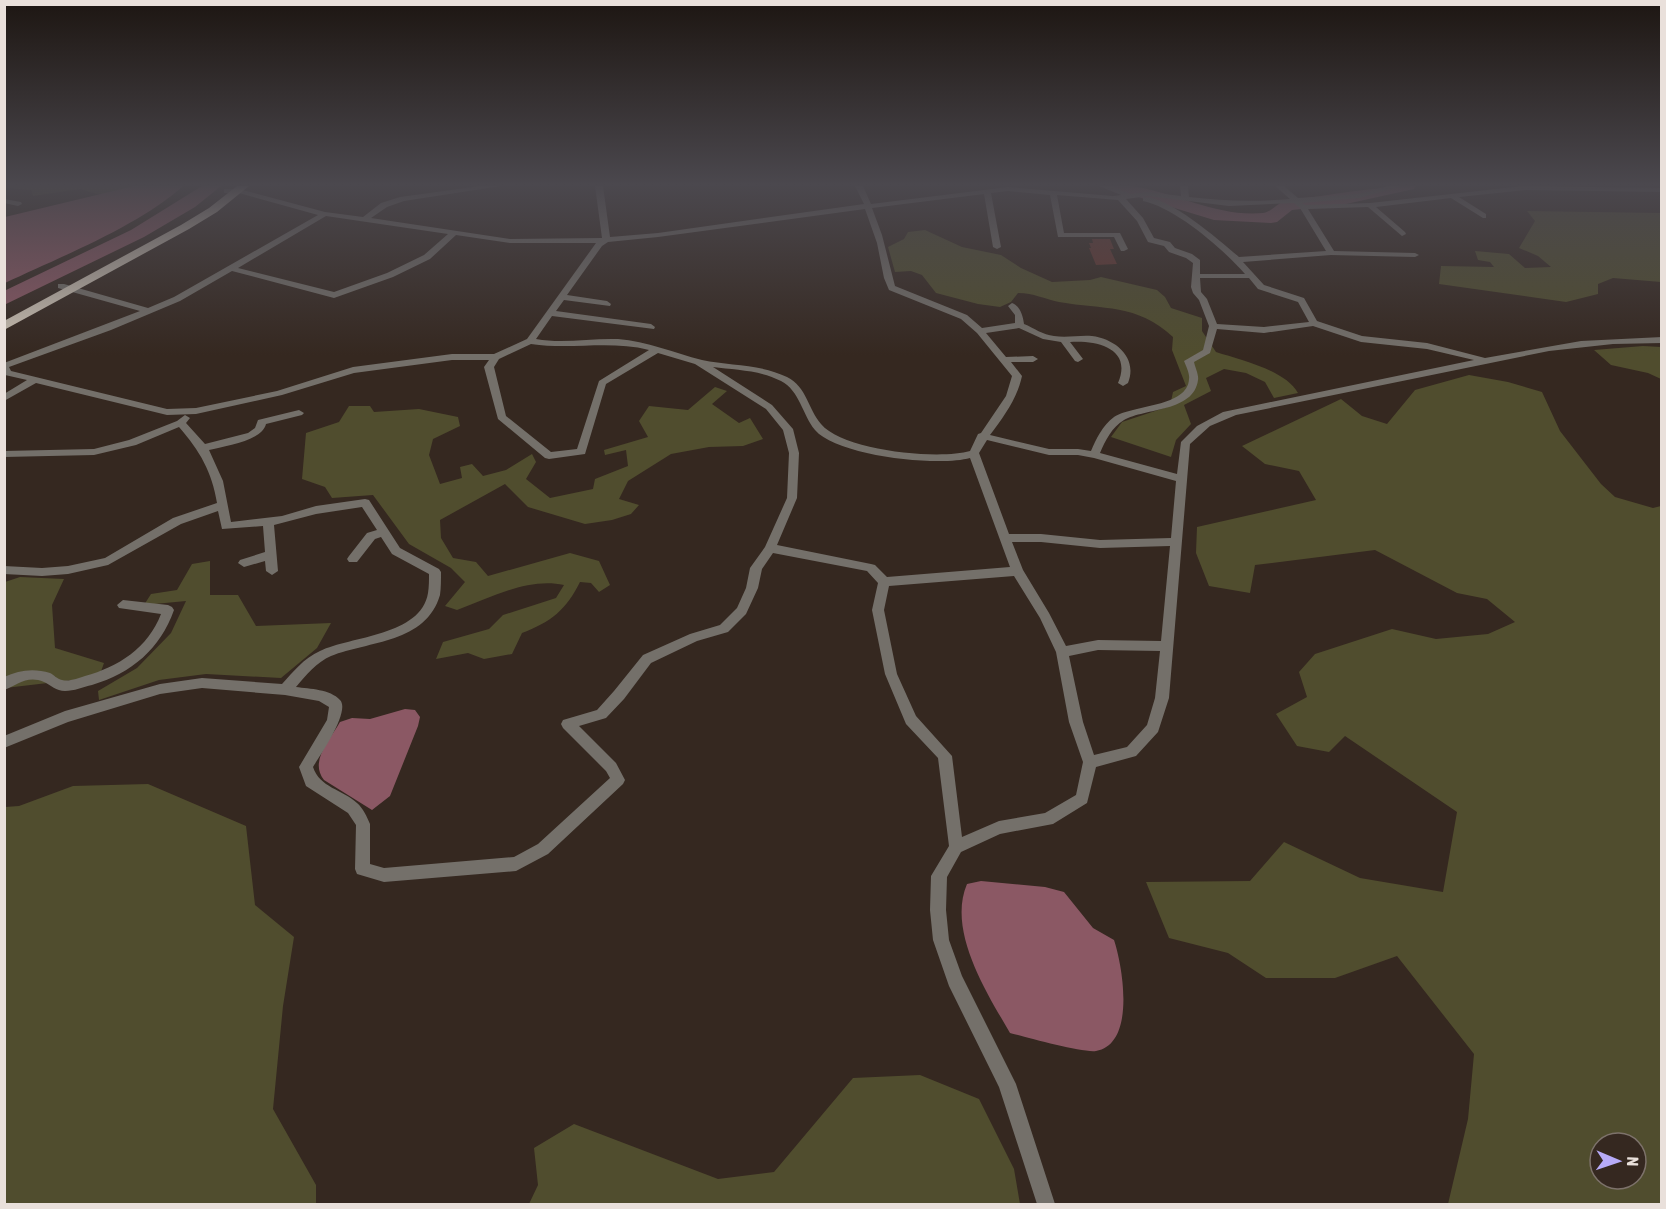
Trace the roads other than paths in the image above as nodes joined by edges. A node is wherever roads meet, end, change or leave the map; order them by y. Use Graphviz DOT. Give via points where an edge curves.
graph roads {
  1 [pos="155,242"];
  2 [pos="275,242"];
  3 [pos="443,242"];
  4 [pos="602,242"];
  5 [pos="880,242"];
  6 [pos="996,242"];
  7 [pos="1121,242"];
  8 [pos="1161,242"];
  9 [pos="1217,242"];
  10 [pos="1324,242"];
  11 [pos="997,247"];
  12 [pos="1124,249"];
  13 [pos="1331,253"];
  14 [pos="1415,255"];
  15 [pos="1237,260"];
  16 [pos="230,268"];
  17 [pos="1197,276"];
  18 [pos="1252,276"];
  19 [pos="66,288"];
  20 [pos="561,297"];
  21 [pos="607,304"];
  22 [pos="1012,306"];
  23 [pos="148,311"];
  24 [pos="550,313"];
  25 [pos="4,316"];
  26 [pos="1314,323"];
  27 [pos="1020,325"];
  28 [pos="4,326"];
  29 [pos="1213,326"];
  30 [pos="651,327"];
  31 [pos="980,331"];
  32 [pos="1063,339"];
  33 [pos="1662,340"];
  34 [pos="530,341"];
  35 [pos="658,349"];
  36 [pos="495,357"];
  37 [pos="1078,358"];
  38 [pos="1033,359"];
  39 [pos="1002,360"];
  40 [pos="1485,360"];
  41 [pos="697,361"];
  42 [pos="4,367"];
  43 [pos="34,380"];
  44 [pos="1123,383"];
  45 [pos="4,398"];
  46 [pos="189,412"];
  47 [pos="299,412"];
  48 [pos="181,423"];
  49 [pos="982,436"];
  50 [pos="204,448"];
  51 [pos="974,453"];
  52 [pos="4,454"];
  53 [pos="1094,455"];
  54 [pos="1180,478"];
  55 [pos="223,505"];
  56 [pos="268,522"];
  57 [pos="384,532"];
  58 [pos="1005,538"];
  59 [pos="1175,542"];
  60 [pos="770,548"];
  61 [pos="270,555"];
  62 [pos="353,559"];
  63 [pos="244,563"];
  64 [pos="4,570"];
  65 [pos="272,571"];
  66 [pos="1017,571"];
  67 [pos="884,582"];
  68 [pos="123,604"];
  69 [pos="1166,646"];
  70 [pos="1062,652"];
  71 [pos="4,685"];
  72 [pos="285,690"];
  73 [pos="4,742"];
  74 [pos="1089,762"];
  75 [pos="956,847"];
  76 [pos="1046,1204"];
  1 -- 19 [label="highway"];
  2 -- 16 [label="street"];
  3 -- 16 [label="street" via="427,257 390,275 334,295"];
  4 -- 20 [label="street"];
  5 -- 31 [label="street" via="885,274 892,288 964,318"];
  6 -- 11 [label="street"];
  7 -- 12 [label="street"];
  8 -- 17 [label="street" via="1194,259"];
  9 -- 15 [label="street"];
  10 -- 13 [label="street"];
  13 -- 14 [label="street"];
  13 -- 15 [label="street"];
  15 -- 18 [label="street"];
  16 -- 23 [label="street"];
  17 -- 18 [label="street"];
  17 -- 29 [label="street" via="1195,287"];
  18 -- 26 [label="street" via="1261,287 1301,300"];
  19 -- 23 [label="street"];
  19 -- 25 [label="highway"];
  19 -- 28 [label="highway"];
  20 -- 21 [label="street"];
  20 -- 24 [label="street"];
  22 -- 27 [label="street"];
  23 -- 42 [label="street"];
  24 -- 30 [label="street"];
  24 -- 34 [label="street"];
  26 -- 29 [label="street" via="1262,332"];
  26 -- 40 [label="street" via="1361,339 1427,346"];
  27 -- 31 [label="street"];
  27 -- 32 [label="street" via="1050,338"];
  29 -- 53 [label="street" via="1207,351 1189,361 1194,379 1189,392 1158,408 1119,419 1103,436"];
  31 -- 39 [label="street"];
  32 -- 37 [label="street"];
  32 -- 44 [label="street" via="1102,341 1118,351 1128,368"];
  33 -- 40 [label="street" via="1576,343"];
  34 -- 35 [label="street" via="551,345 615,342"];
  34 -- 36 [label="street"];
  35 -- 36 [label="street" via="602,383 581,452 549,456 501,417 489,367"];
  35 -- 41 [label="street"];
  36 -- 46 [label="street" via="452,357 352,370 279,393"];
  38 -- 39 [label="street"];
  39 -- 49 [label="street" via="1017,376 1016,385"];
  40 -- 54 [label="street" via="1214,418 1195,430 1185,444"];
  41 -- 51 [label="street" via="742,367 784,379 799,390 824,433 845,442 912,456 954,458"];
  41 -- 60 [label="street" via="769,407 788,429 794,453 792,498"];
  42 -- 43 [label="street" via="8,374"];
  43 -- 45 [label="street"];
  43 -- 46 [label="street" via="167,412"];
  46 -- 48 [label="street"];
  47 -- 50 [label="street" via="268,419 252,435"];
  48 -- 50 [label="street"];
  48 -- 52 [label="street" via="132,443 94,452"];
  49 -- 51 [label="street"];
  49 -- 53 [label="street" via="1048,452"];
  50 -- 55 [label="street" via="217,472"];
  51 -- 58 [label="street"];
  53 -- 54 [label="street"];
  54 -- 59 [label="street"];
  55 -- 56 [label="street" via="226,526"];
  55 -- 64 [label="street" via="177,521 108,561 68,570"];
  56 -- 57 [label="street" via="365,503"];
  56 -- 61 [label="street"];
  57 -- 62 [label="street" via="371,536"];
  57 -- 72 [label="street" via="396,551 435,572 436,586 419,621 399,632 323,654"];
  58 -- 59 [label="street" via="1100,544"];
  58 -- 66 [label="street"];
  59 -- 69 [label="street"];
  60 -- 67 [label="street" via="871,568"];
  60 -- 72 [label="street" via="756,568 742,611 724,629 694,637 647,659 601,714 568,724 611,767 618,780 543,849 516,864 384,875 362,869 363,824 353,808 311,782 306,767 333,721 336,704 321,696"];
  61 -- 63 [label="street"];
  61 -- 65 [label="street"];
  66 -- 67 [label="street"];
  66 -- 70 [label="street"];
  67 -- 75 [label="street" via="878,610 891,674 911,720 945,756"];
  68 -- 71 [label="street" via="168,610 158,634 131,663 94,680 72,685 35,676 22,676"];
  69 -- 70 [label="street" via="1098,645"];
  69 -- 74 [label="street" via="1162,698 1153,729 1131,752"];
  70 -- 74 [label="street" via="1076,722"];
  72 -- 73 [label="street" via="202,683 160,689 65,717"];
  74 -- 75 [label="street" via="1082,799 1048,819 999,828"];
  75 -- 76 [label="street" via="939,876 941,940 955,980 1007,1084"];
}
